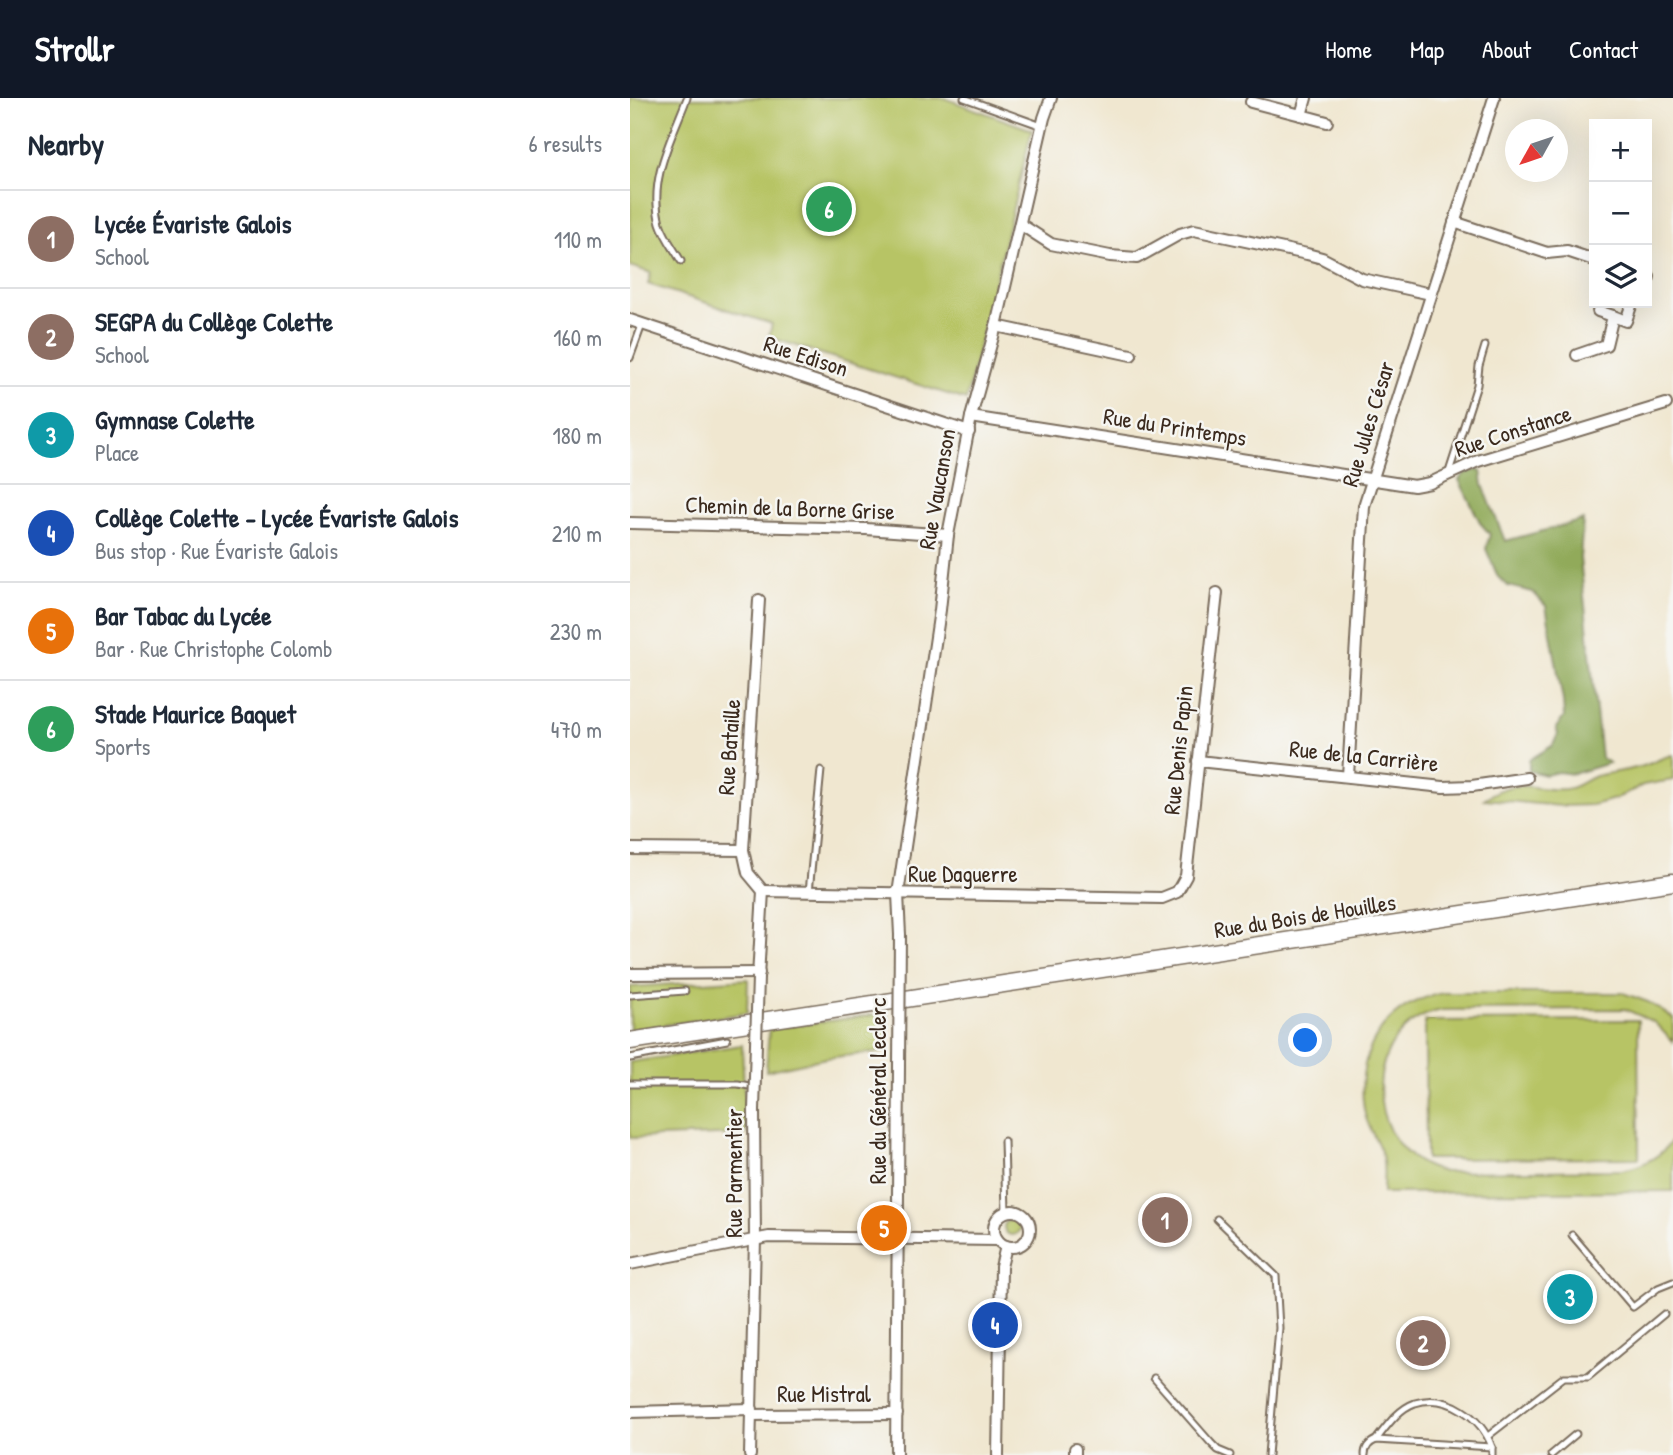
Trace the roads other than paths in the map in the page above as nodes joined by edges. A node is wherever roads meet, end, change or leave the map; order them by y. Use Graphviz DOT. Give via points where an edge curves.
graph roads {
  1 [pos="687,98"];
  2 [pos="964,98"];
  3 [pos="1051,98"];
  4 [pos="1306,98"];
  5 [pos="1490,99"];
  6 [pos="1251,102"];
  7 [pos="1301,115"];
  8 [pos="1327,122"];
  9 [pos="1042,126"];
  10 [pos="1454,222"];
  11 [pos="1020,224"];
  12 [pos="1589,258"];
  13 [pos="681,261"];
  14 [pos="1432,294"];
  15 [pos="1599,308"];
  16 [pos="1630,308"];
  17 [pos="1613,316"];
  18 [pos="630,320"];
  19 [pos="642,324"];
  20 [pos="996,326"];
  21 [pos="1485,346"];
  22 [pos="1131,355"];
  23 [pos="1577,355"];
  24 [pos="630,358"];
  25 [pos="1667,404"];
  26 [pos="971,417"];
  27 [pos="969,432"];
  28 [pos="1448,475"];
  29 [pos="1371,478"];
  30 [pos="630,523"];
  31 [pos="948,535"];
  32 [pos="1217,593"];
  33 [pos="759,600"];
  34 [pos="1198,761"];
  35 [pos="821,770"];
  36 [pos="1348,776"];
  37 [pos="1527,778"];
  38 [pos="630,849"];
  39 [pos="743,850"];
  40 [pos="1673,882"];
  41 [pos="763,891"];
  42 [pos="809,892"];
  43 [pos="898,894"];
  44 [pos="1162,898"];
  45 [pos="630,974"];
  46 [pos="759,975"];
  47 [pos="685,991"];
  48 [pos="630,995"];
  49 [pos="727,1040"];
  50 [pos="630,1041"];
  51 [pos="630,1058"];
  52 [pos="630,1084"];
  53 [pos="755,1087"];
  54 [pos="1004,1141"];
  55 [pos="1006,1212"];
  56 [pos="1217,1219"];
  57 [pos="1572,1236"];
  58 [pos="899,1238"];
  59 [pos="755,1239"];
  60 [pos="1002,1243"];
  61 [pos="630,1264"];
  62 [pos="1673,1282"];
  63 [pos="1664,1314"];
  64 [pos="1154,1378"];
  65 [pos="630,1412"];
  66 [pos="752,1412"];
  67 [pos="897,1414"];
  68 [pos="1576,1434"];
  69 [pos="1488,1436"];
  70 [pos="1376,1440"];
  71 [pos="1492,1447"];
  72 [pos="750,1455"];
  73 [pos="896,1455"];
  74 [pos="998,1455"];
  75 [pos="1230,1455"];
  76 [pos="1268,1455"];
  77 [pos="1365,1455"];
  78 [pos="1492,1455"];
  79 [pos="1551,1455"];
  1 -- 13 [label="lane" via="657,178 656,203 661,225"];
  2 -- 9 [label="lane"];
  3 -- 9 [label="street, Rue Vaucanson"];
  4 -- 7 [label="street"];
  5 -- 10 [label="street, Rue Jules César"];
  6 -- 7 [label="street"];
  7 -- 8 [label="street"];
  9 -- 11 [label="street, Rue Vaucanson"];
  10 -- 12 [label="street" via="1547,253 1567,251"];
  10 -- 14 [label="street, Rue Jules César"];
  11 -- 14 [label="street" via="1051,244 1137,258 1194,230 1322,258 1362,279"];
  11 -- 20 [label="street, Rue Vaucanson"];
  14 -- 29 [label="street, Rue Jules César"];
  15 -- 17 [label="street"];
  16 -- 17 [label="street" via="1626,321"];
  17 -- 23 [label="street" via="1606,345"];
  18 -- 19 [label="street, Rue Edison"];
  19 -- 24 [label="lane"];
  19 -- 27 [label="street, Rue Edison"];
  20 -- 22 [label="street"];
  20 -- 26 [label="street, Rue Vaucanson"];
  21 -- 28 [label="lane" via="1478,385"];
  25 -- 28 [label="street, Rue Constance" via="1478,461"];
  26 -- 27 [label="street, Rue Vaucanson"];
  26 -- 29 [label="street, Rue du Printemps"];
  27 -- 31 [label="street, Rue Vaucanson"];
  28 -- 29 [label="street, Rue Constance" via="1414,486"];
  29 -- 36 [label="street, Rue Jules César" via="1364,506"];
  30 -- 31 [label="street, Chemin de la Borne Grise"];
  31 -- 43 [label="street, Rue Vaucanson"];
  32 -- 34 [label="street, Rue Denis Papin"];
  33 -- 39 [label="street, Rue Bataille"];
  34 -- 36 [label="street, Rue de la Carrière"];
  34 -- 44 [label="street, Rue Denis Papin" via="1186,876 1177,892"];
  35 -- 42 [label="lane"];
  36 -- 37 [label="street, Rue de la Carrière" via="1443,787"];
  38 -- 39 [label="street"];
  39 -- 41 [label="street, Rue Bataille" via="748,873"];
  40 -- 50 [label="main road, Rue du Bois de Houilles"];
  41 -- 42 [label="street, Rue Daguerre"];
  41 -- 46 [label="street, Rue Parmentier"];
  42 -- 43 [label="street, Rue Daguerre"];
  43 -- 44 [label="street, Rue Daguerre"];
  43 -- 58 [label="street, Rue du Général Leclerc, bridge"];
  45 -- 46 [label="street"];
  46 -- 53 [label="street, Rue Parmentier, bridge"];
  47 -- 48 [label="lane"];
  49 -- 51 [label="lane"];
  52 -- 53 [label="lane"];
  53 -- 59 [label="street, Rue Parmentier, bridge"];
  54 -- 55 [label="lane"];
  55 -- 60 [label="street" via="995,1224"];
  55 -- 60 [label="street" via="1022,1214 1030,1229 1027,1240 1017,1247"];
  56 -- 76 [label="lane" via="1276,1276 1279,1328"];
  57 -- 62 [label="lane" via="1633,1307"];
  58 -- 59 [label="street"];
  58 -- 60 [label="street"];
  58 -- 67 [label="street, Rue du Général Leclerc"];
  59 -- 61 [label="street"];
  59 -- 66 [label="street, Rue Parmentier"];
  60 -- 74 [label="street"];
  63 -- 69 [label="lane" via="1588,1377 1564,1377"];
  64 -- 75 [label="lane" via="1211,1443"];
  65 -- 66 [label="street, Rue Mistral"];
  66 -- 67 [label="street, Rue Mistral"];
  66 -- 72 [label="street, Rue Parmentier"];
  67 -- 73 [label="street, Rue du Général Leclerc"];
  68 -- 79 [label="lane"];
  69 -- 70 [label="lane" via="1459,1407 1436,1400 1413,1404 1392,1418"];
  69 -- 71 [label="lane"];
  70 -- 71 [label="lane"];
  70 -- 77 [label="lane" via="1370,1442"];
  71 -- 78 [label="lane"];
}
